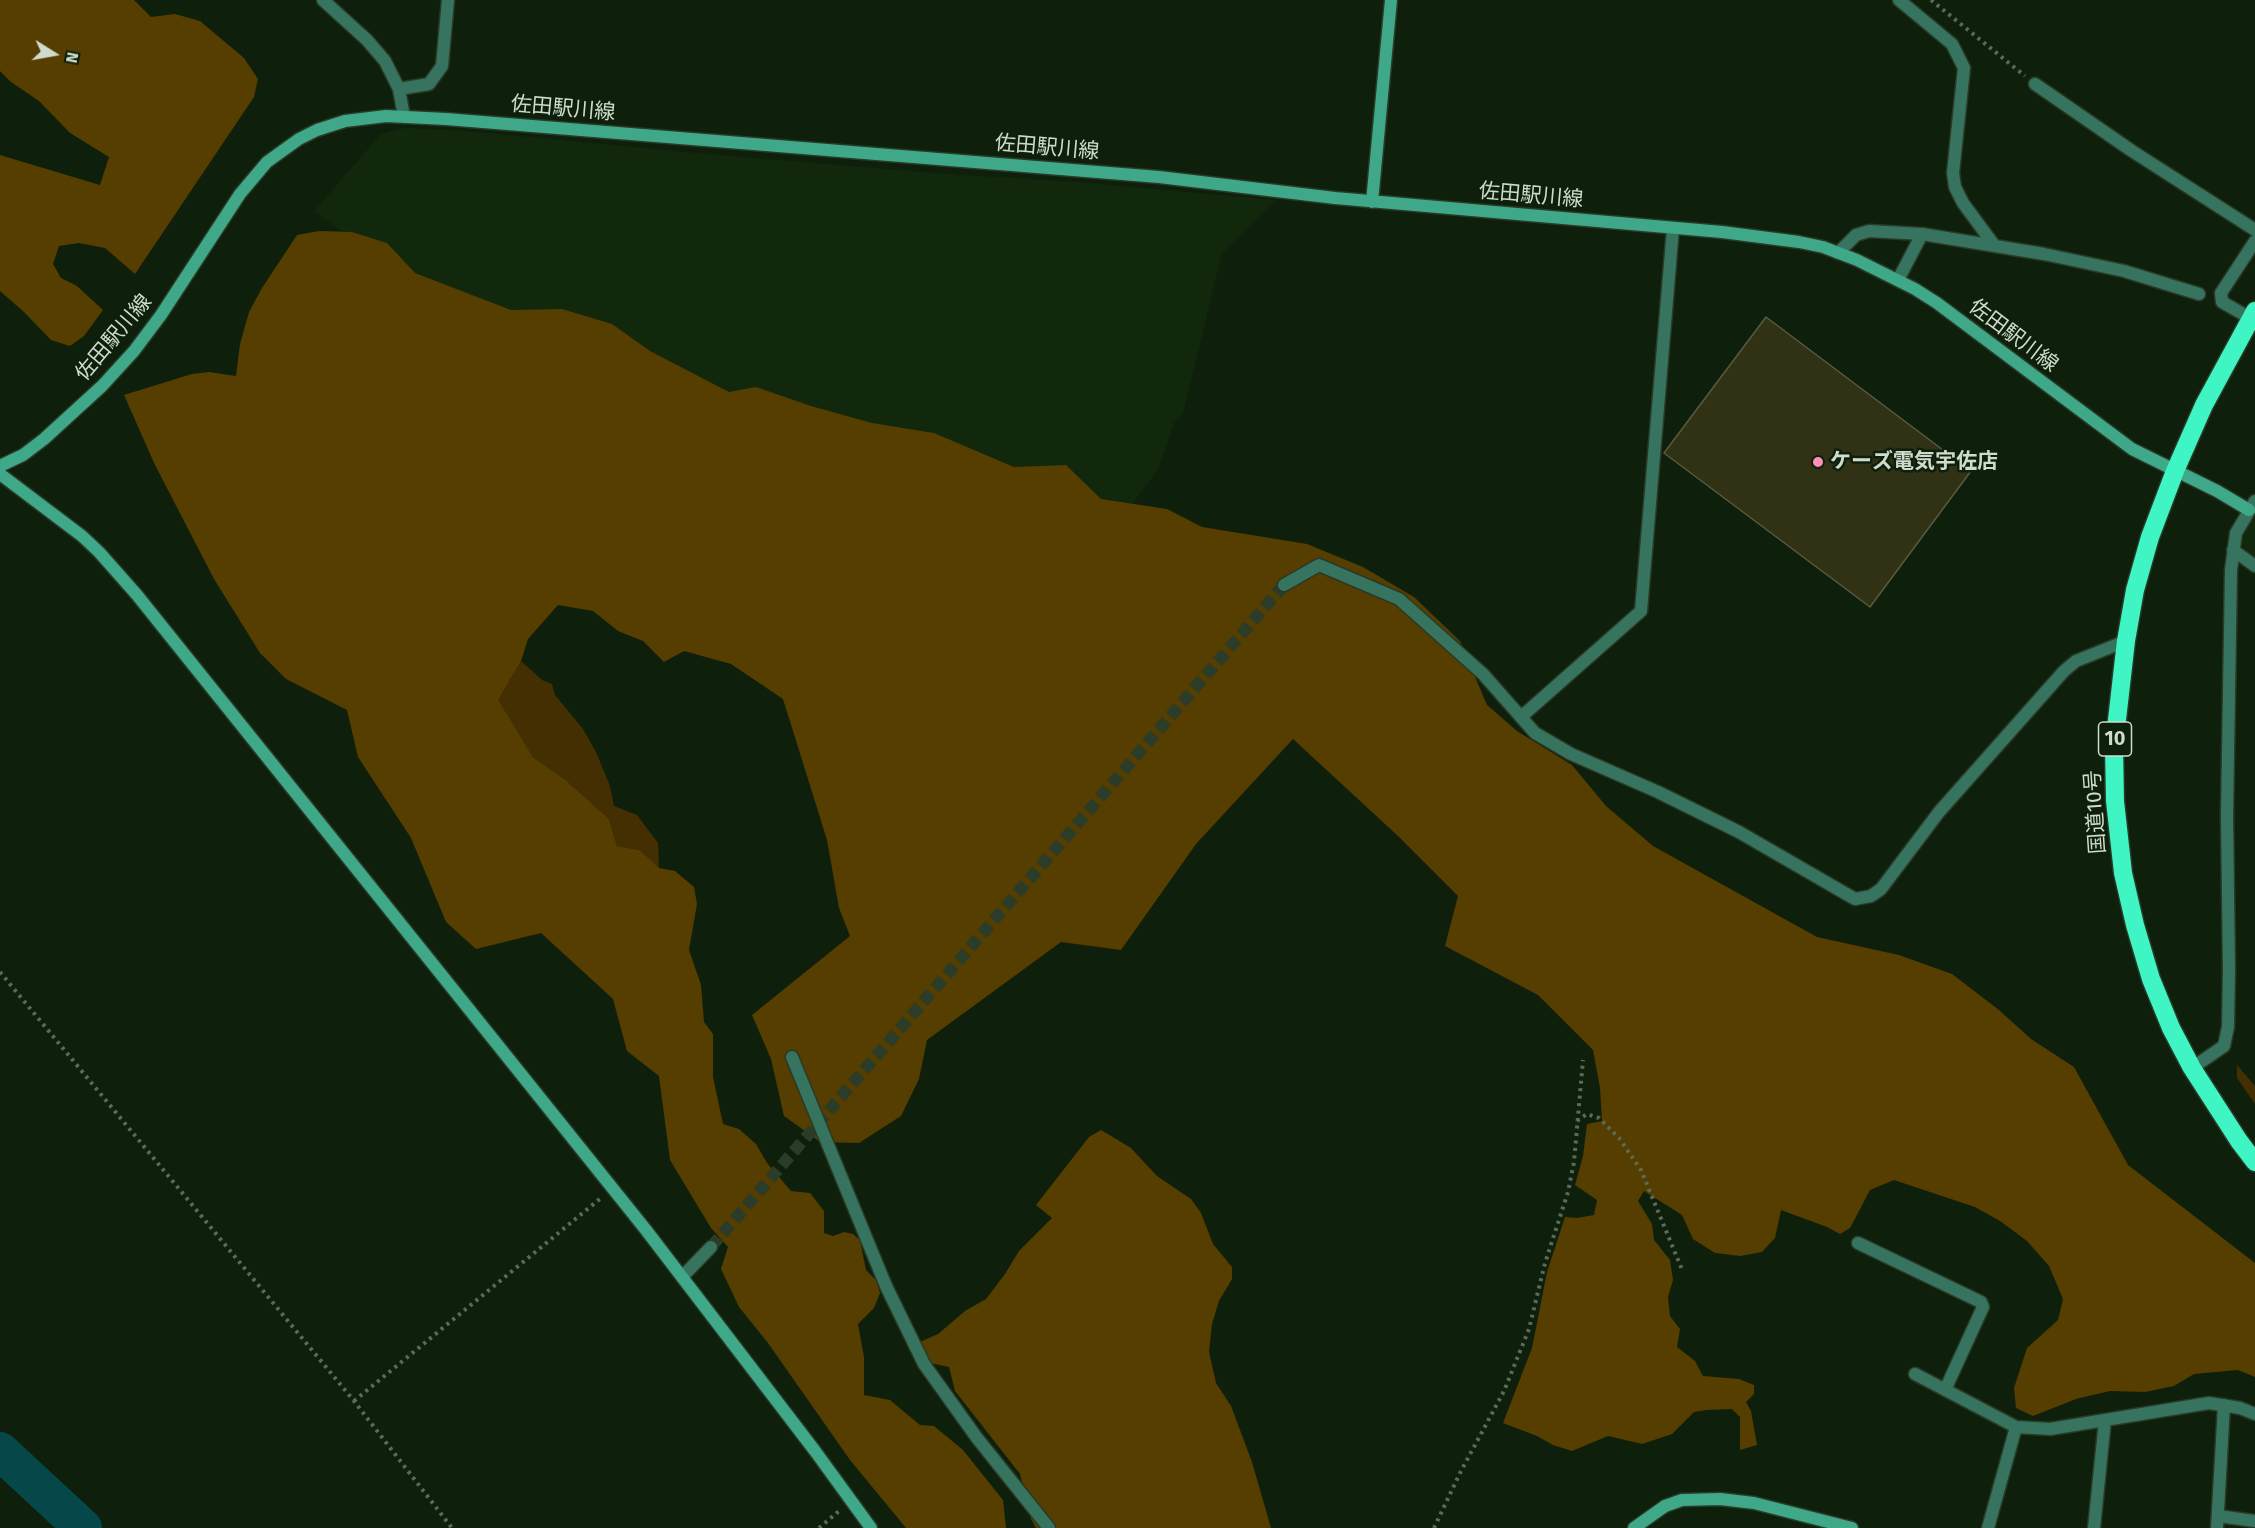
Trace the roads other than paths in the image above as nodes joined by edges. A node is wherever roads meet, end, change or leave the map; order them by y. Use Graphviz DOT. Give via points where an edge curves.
graph roads {
  1 [pos="323,0"];
  2 [pos="448,0"];
  3 [pos="1391,0"];
  4 [pos="1899,0"];
  5 [pos="2035,84"];
  6 [pos="399,89"];
  7 [pos="404,117"];
  8 [pos="1372,202"];
  9 [pos="1673,228"];
  10 [pos="2255,230"];
  11 [pos="1922,234"];
  12 [pos="2255,241"];
  13 [pos="1994,245"];
  14 [pos="1838,253"];
  15 [pos="1898,280"];
  16 [pos="2199,294"];
  17 [pos="2253,314"];
  18 [pos="0,466"];
  19 [pos="2175,471"];
  20 [pos="0,474"];
  21 [pos="2252,505"];
  22 [pos="2233,550"];
  23 [pos="2255,566"];
  24 [pos="1284,585"];
  25 [pos="2126,641"];
  26 [pos="1521,717"];
  27 [pos="792,1057"];
  28 [pos="2192,1068"];
  29 [pos="2255,1162"];
  30 [pos="1858,1243"];
  31 [pos="711,1247"];
  32 [pos="682,1277"];
  33 [pos="1915,1374"];
  34 [pos="1945,1390"];
  35 [pos="2224,1405"];
  36 [pos="2255,1414"];
  37 [pos="2105,1420"];
  38 [pos="2016,1427"];
  39 [pos="2255,1521"];
  40 [pos="2218,1522"];
  41 [pos="871,1528"];
  42 [pos="1049,1528"];
  43 [pos="1634,1528"];
  44 [pos="1852,1528"];
  45 [pos="1988,1528"];
  46 [pos="2094,1528"];
  1 -- 6 [label="street" via="385,61"];
  2 -- 6 [label="street" via="442,66 429,84"];
  3 -- 8 [label="main road"];
  4 -- 13 [label="street" via="1952,44 1964,68 1953,173 1955,187"];
  5 -- 10 [label="street" via="2132,152"];
  6 -- 7 [label="street"];
  7 -- 8 [label="main road, 佐田駅川線" via="1159,177"];
  7 -- 18 [label="main road, 佐田駅川線" via="345,120 299,139 267,162 234,202 134,351 44,439"];
  8 -- 9 [label="main road, 佐田駅川線"];
  9 -- 14 [label="main road, 佐田駅川線" via="1776,237"];
  9 -- 26 [label="street" via="1641,611"];
  11 -- 13 [label="street"];
  11 -- 14 [label="street" via="1869,231 1856,235"];
  11 -- 15 [label="street"];
  12 -- 17 [label="street" via="2221,293 2222,302"];
  13 -- 16 [label="street" via="2106,267"];
  14 -- 15 [label="main road, 佐田駅川線"];
  15 -- 19 [label="main road, 佐田駅川線" via="1937,303 2126,446"];
  17 -- 19 [label="highway, 国道10号 / 10" via="2215,381"];
  19 -- 21 [label="main road, 佐田駅川線"];
  19 -- 25 [label="highway, 国道10号 / 10" via="2141,566"];
  20 -- 32 [label="main road" via="82,536 118,573"];
  21 -- 22 [label="street" via="2236,533"];
  22 -- 23 [label="street"];
  22 -- 28 [label="street" via="2227,816 2228,1027 2224,1046"];
  24 -- 26 [label="street" via="1319,565 1399,598 1483,674"];
  25 -- 26 [label="street" via="2076,661 2064,672 1940,812 1881,889 1863,899 1844,894 1708,817 1571,754 1534,733"];
  25 -- 28 [label="highway, 国道10号 / 10" via="2114,746 2115,801 2124,873 2134,925 2151,979"];
  27 -- 42 [label="street" via="882,1276 924,1364"];
  28 -- 29 [label="highway, 国道10号 / 10"];
  30 -- 34 [label="street" via="1980,1302 1983,1307"];
  31 -- 32 [label="street"];
  32 -- 41 [label="main road"];
  33 -- 34 [label="street"];
  34 -- 38 [label="street"];
  35 -- 36 [label="street"];
  35 -- 37 [label="street" via="2188,1405"];
  35 -- 40 [label="street"];
  37 -- 38 [label="street" via="2050,1429"];
  37 -- 46 [label="street"];
  38 -- 45 [label="street"];
  39 -- 40 [label="street"];
  43 -- 44 [label="main road" via="1665,1506 1682,1500 1720,1499 1754,1503"];
}
